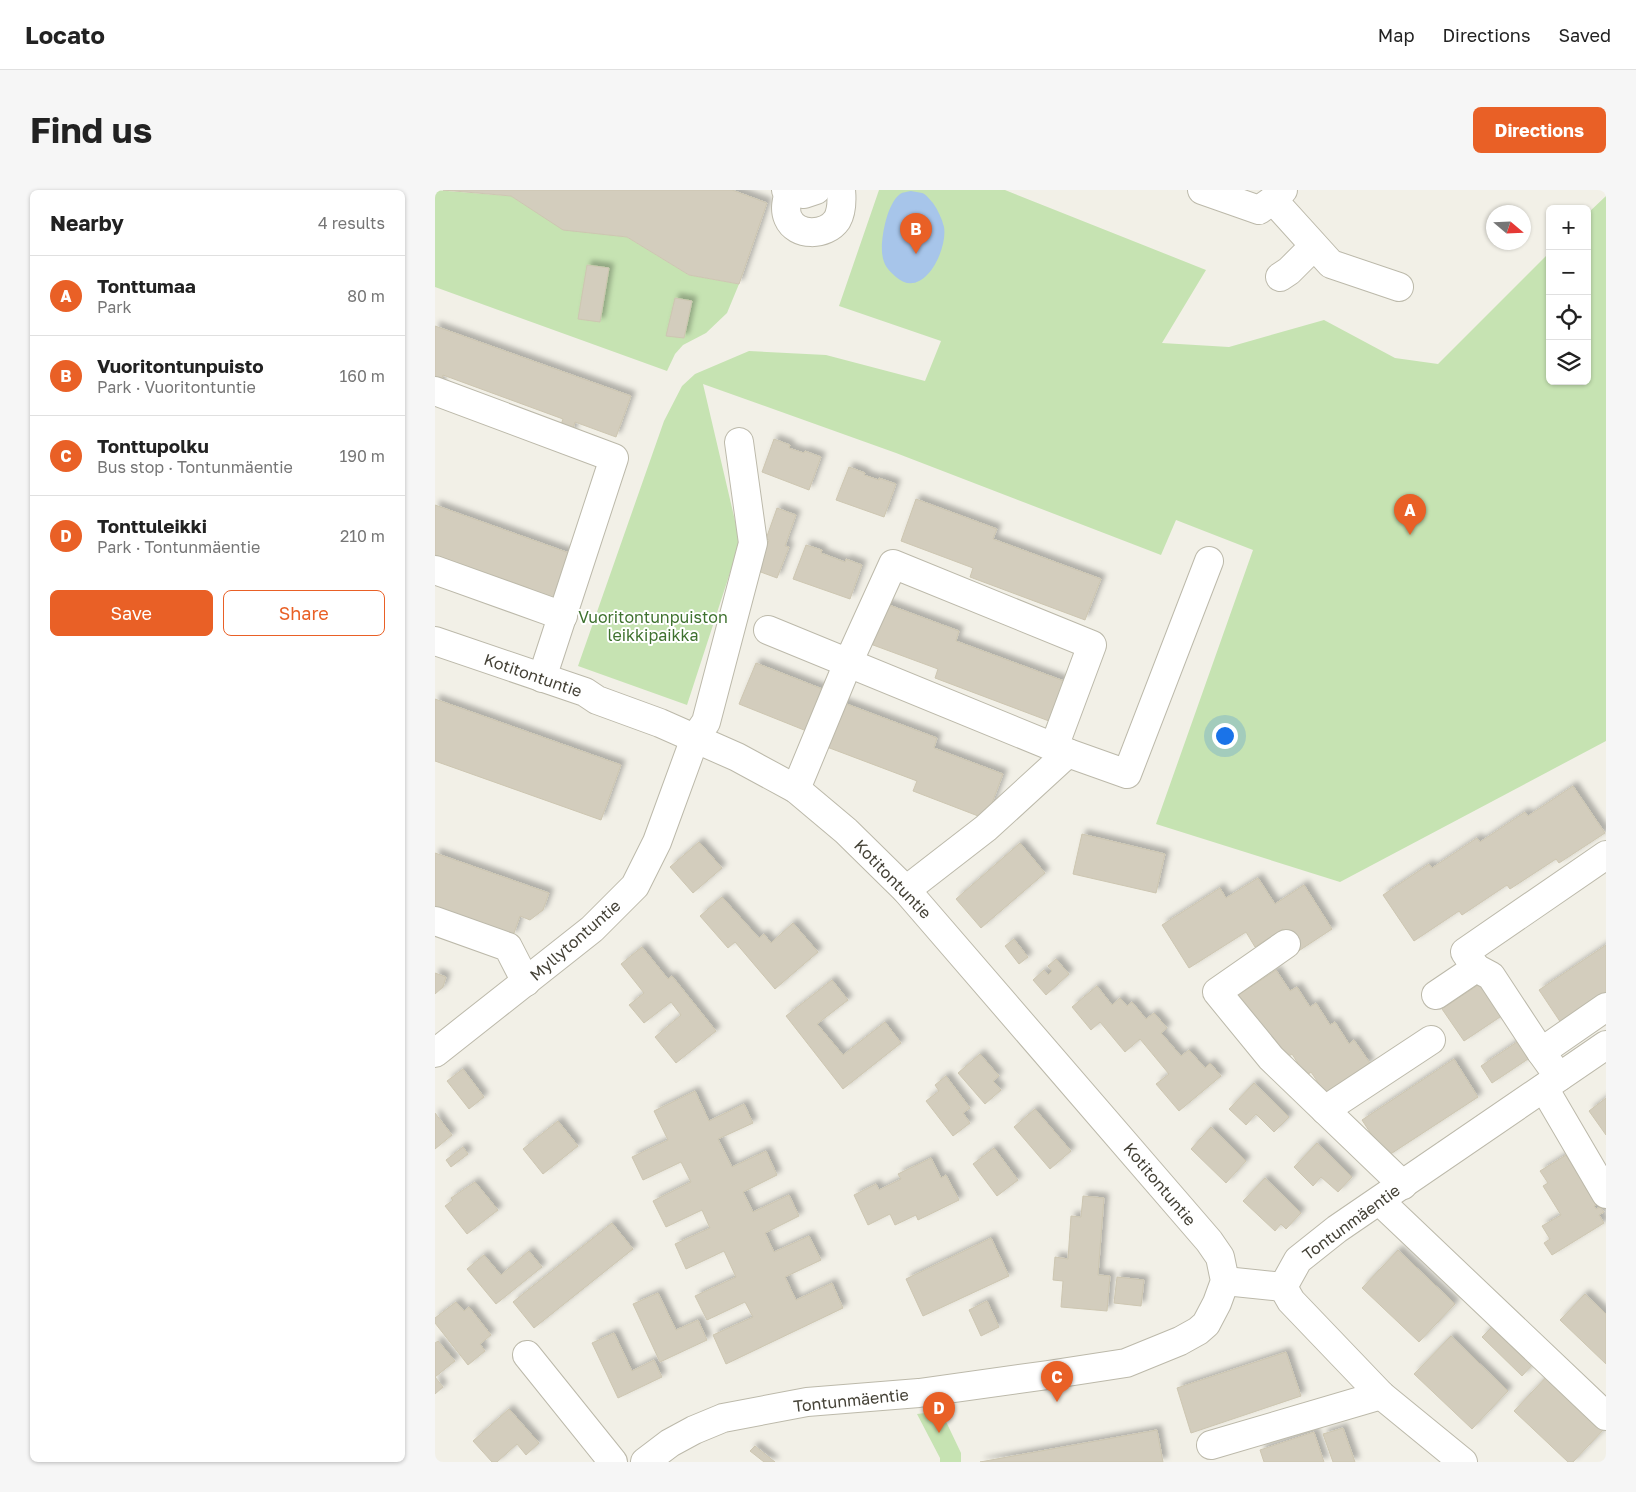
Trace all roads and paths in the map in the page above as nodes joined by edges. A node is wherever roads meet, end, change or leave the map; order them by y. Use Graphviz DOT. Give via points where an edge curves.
graph roads {
  1 [pos="816,190"];
  2 [pos="841,190"];
  3 [pos="1202,190"];
  4 [pos="788,191"];
  5 [pos="1278,195"];
  6 [pos="1314,246"];
  7 [pos="1280,277"];
  8 [pos="1399,287"];
  9 [pos="435,391"];
  10 [pos="739,442"];
  11 [pos="1209,561"];
  12 [pos="435,570"];
  13 [pos="563,616"];
  14 [pos="768,630"];
  15 [pos="435,641"];
  16 [pos="848,663"];
  17 [pos="542,678"];
  18 [pos="695,738"];
  19 [pos="1061,750"];
  20 [pos="796,789"];
  21 [pos="1606,855"];
  22 [pos="906,890"];
  23 [pos="435,921"];
  24 [pos="1286,944"];
  25 [pos="1476,968"];
  26 [pos="527,982"];
  27 [pos="1437,995"];
  28 [pos="1606,1007"];
  29 [pos="1431,1040"];
  30 [pos="1606,1045"];
  31 [pos="436,1051"];
  32 [pos="1541,1052"];
  33 [pos="1552,1083"];
  34 [pos="1325,1110"];
  35 [pos="1392,1192"];
  36 [pos="1606,1194"];
  37 [pos="1225,1281"];
  38 [pos="1283,1287"];
  39 [pos="527,1355"];
  40 [pos="1381,1395"];
  41 [pos="1606,1416"];
  42 [pos="1211,1445"];
  43 [pos="613,1462"];
  44 [pos="645,1462"];
  45 [pos="1463,1462"];
  1 -- 4 [label="street" via="804,194"];
  2 -- 4 [label="street" via="842,202 837,220 827,229 810,233 793,225 788,217"];
  3 -- 5 [label="street" via="1259,210"];
  5 -- 6 [label="street"];
  6 -- 7 [label="street"];
  6 -- 8 [label="street" via="1331,264"];
  9 -- 13 [label="street" via="614,458"];
  10 -- 18 [label="street, Myllytontuntie" via="753,543 706,722"];
  11 -- 19 [label="street" via="1127,774"];
  12 -- 13 [label="street"];
  13 -- 17 [label="street"];
  14 -- 16 [label="street"];
  15 -- 17 [label="street, Kotitontuntie"];
  16 -- 19 [label="street"];
  16 -- 19 [label="street" via="893,564 1092,645"];
  16 -- 20 [label="street"];
  17 -- 18 [label="street, Kotitontuntie" via="585,692 597,700"];
  18 -- 20 [label="street, Kotitontuntie"];
  18 -- 26 [label="street, Myllytontuntie" via="657,842 635,886 592,929"];
  19 -- 22 [label="street" via="986,828"];
  20 -- 22 [label="street, Kotitontuntie" via="846,831"];
  21 -- 25 [label="street" via="1465,952"];
  22 -- 37 [label="street, Kotitontuntie" via="1209,1241 1220,1257"];
  23 -- 26 [label="street" via="508,947"];
  24 -- 34 [label="street" via="1217,992 1271,1058"];
  25 -- 27 [label="street"];
  25 -- 32 [label="street" via="1491,976"];
  26 -- 31 [label="street, Myllytontuntie"];
  28 -- 32 [label="street"];
  29 -- 34 [label="street"];
  30 -- 33 [label="street, Tontunmäentie"];
  32 -- 33 [label="street"];
  33 -- 35 [label="street, Tontunmäentie"];
  33 -- 36 [label="street"];
  34 -- 35 [label="street"];
  35 -- 38 [label="street, Tontunmäentie" via="1298,1260"];
  35 -- 41 [label="street" via="1394,1215"];
  37 -- 38 [label="street"];
  37 -- 44 [label="street, Tontunmäentie" via="1217,1304 1198,1332 1126,1363 919,1393 807,1402 723,1418 669,1443"];
  38 -- 40 [label="street" via="1291,1301"];
  39 -- 43 [label="street"];
  40 -- 42 [label="street"];
  40 -- 45 [label="street"];
}
